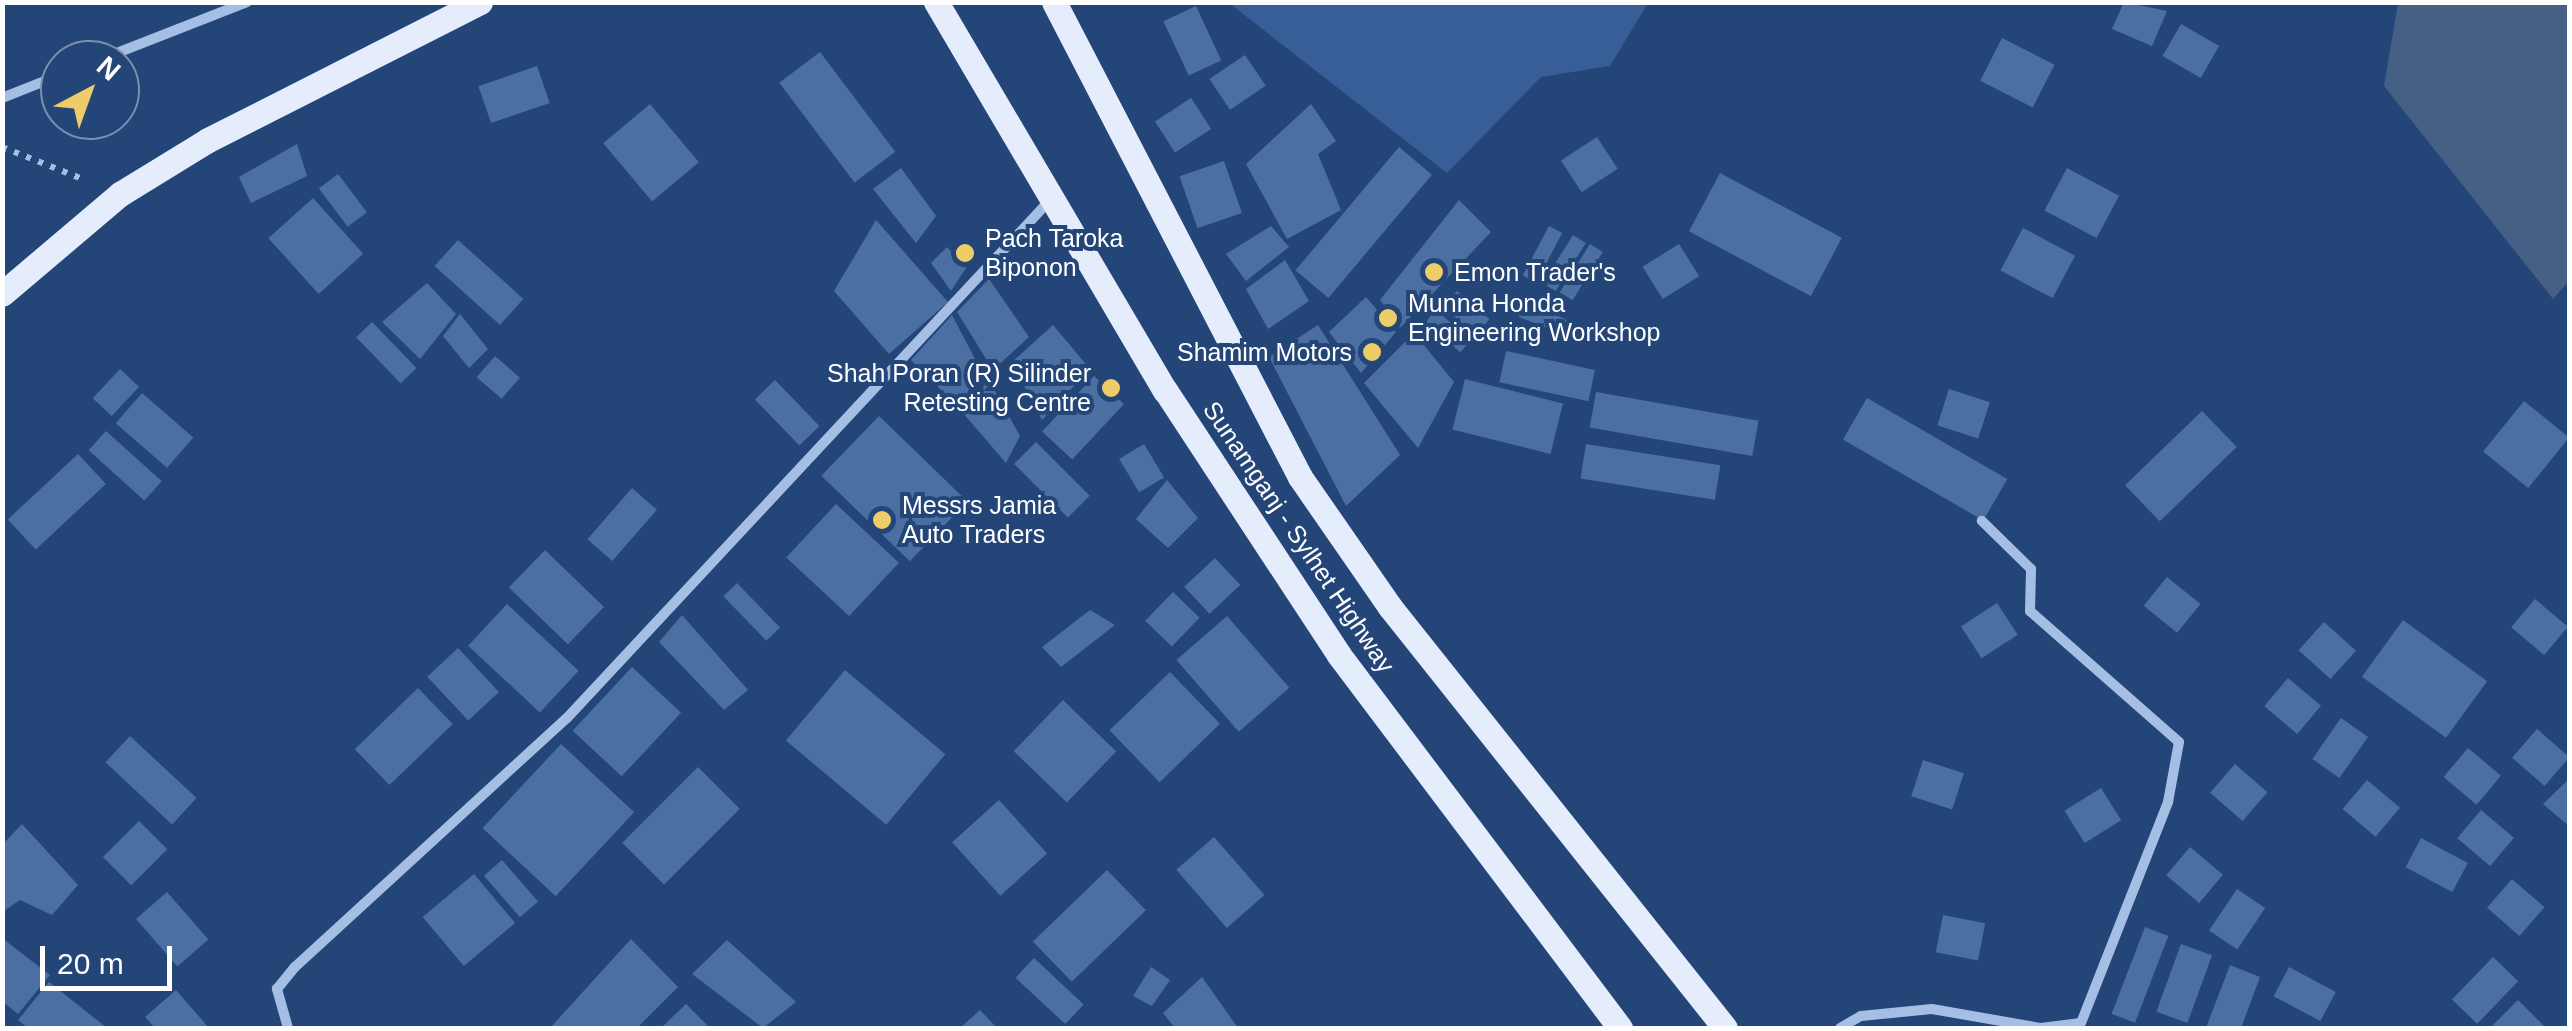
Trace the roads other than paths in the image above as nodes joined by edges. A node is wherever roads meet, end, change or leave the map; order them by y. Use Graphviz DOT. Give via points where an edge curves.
graph roads {
  1 [pos="247,2"];
  2 [pos="480,2"];
  3 [pos="936,2"];
  4 [pos="1054,2"];
  5 [pos="140,44"];
  6 [pos="40,83"];
  7 [pos="2,98"];
  8 [pos="1051,198"];
  9 [pos="2,294"];
  10 [pos="1982,521"];
  11 [pos="288,1028"];
  12 [pos="1620,1028"];
  13 [pos="1725,1028"];
  14 [pos="1840,1028"];
  1 -- 5 [label="street"];
  2 -- 9 [label="main road" via="208,140 120,194"];
  3 -- 8 [label="main road, Sunamganj - Sylhet Highway"];
  4 -- 13 [label="main road, Sunamganj - Sylhet Highway" via="1300,477 1390,607"];
  6 -- 7 [label="street"];
  8 -- 11 [label="street" via="567,718 296,966 277,988"];
  8 -- 12 [label="main road, Sunamganj - Sylhet Highway" via="1339,655"];
  10 -- 14 [label="street" via="2031,569 2030,611 2179,742 2168,802 2081,1023 2023,1026 1932,1010 1861,1016"];
}
